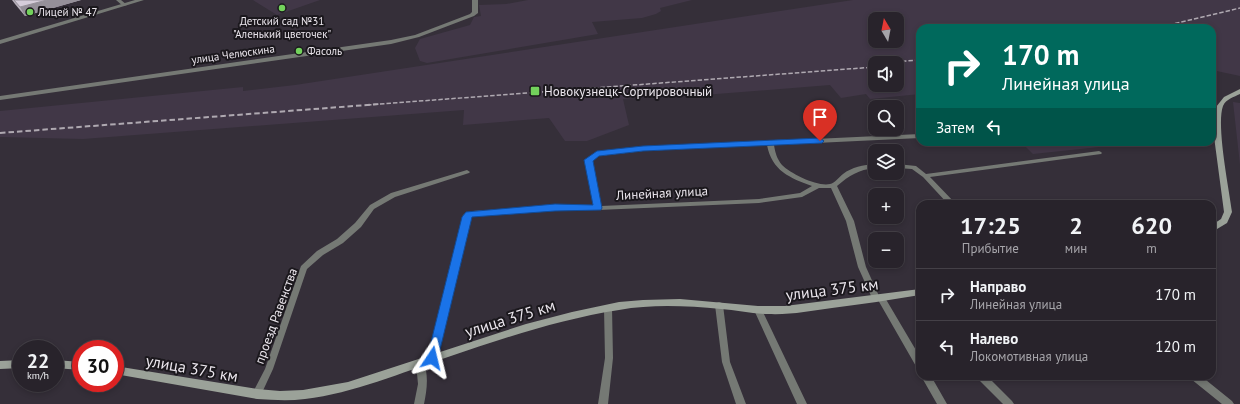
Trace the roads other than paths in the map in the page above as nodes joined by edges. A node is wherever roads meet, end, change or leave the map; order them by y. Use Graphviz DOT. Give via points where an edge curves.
graph roads {
  1 [pos="118,0"];
  2 [pos="141,0"];
  3 [pos="475,0"];
  4 [pos="125,5"];
  5 [pos="0,42"];
  6 [pos="1240,91"];
  7 [pos="0,98"];
  8 [pos="916,136"];
  9 [pos="770,142"];
  10 [pos="1099,154"];
  11 [pos="904,166"];
  12 [pos="868,167"];
  13 [pos="468,172"];
  14 [pos="924,176"];
  15 [pos="818,186"];
  16 [pos="833,186"];
  17 [pos="948,200"];
  18 [pos="598,208"];
  19 [pos="1216,226"];
  20 [pos="916,293"];
  21 [pos="879,298"];
  22 [pos="719,305"];
  23 [pos="608,308"];
  24 [pos="758,310"];
  25 [pos="432,358"];
  26 [pos="916,358"];
  27 [pos="420,363"];
  28 [pos="12,364"];
  29 [pos="0,365"];
  30 [pos="124,372"];
  31 [pos="928,380"];
  32 [pos="985,380"];
  33 [pos="1199,380"];
  34 [pos="257,394"];
  35 [pos="419,404"];
  36 [pos="603,404"];
  37 [pos="741,404"];
  38 [pos="802,404"];
  39 [pos="942,404"];
  40 [pos="1008,404"];
  41 [pos="1229,404"];
  1 -- 4 [label="street"];
  2 -- 4 [label="street"];
  3 -- 7 [label="street, улица Челюскина" via="472,15 417,36 391,42"];
  4 -- 5 [label="street"];
  6 -- 19 [label="main road" via="1226,98 1219,107 1218,129 1228,212 1224,221"];
  8 -- 9 [label="street"];
  9 -- 15 [label="street" via="771,151 782,170"];
  9 -- 18 [label="street" via="597,154 588,160"];
  10 -- 14 [label="street"];
  11 -- 14 [label="street" via="914,167"];
  12 -- 16 [label="street" via="849,172"];
  13 -- 34 [label="street, проезд Равенства" via="393,195 372,207 358,226 304,268 269,369"];
  14 -- 17 [label="street"];
  15 -- 16 [label="street, Линейная улица"];
  15 -- 18 [label="street, Линейная улица" via="802,194 759,201"];
  16 -- 21 [label="street" via="850,221 862,267"];
  18 -- 25 [label="street, Линейная улица" via="473,213 467,216"];
  20 -- 21 [label="main road, улица 375 км"];
  21 -- 24 [label="main road, улица 375 км" via="788,310"];
  21 -- 26 [label="street"];
  22 -- 23 [label="main road, улица 375 км" via="661,302"];
  22 -- 24 [label="main road, улица 375 км"];
  22 -- 37 [label="street" via="726,362"];
  23 -- 25 [label="main road, улица 375 км" via="526,327"];
  23 -- 36 [label="street" via="609,358"];
  24 -- 38 [label="street"];
  25 -- 27 [label="main road, улица 375 км"];
  27 -- 34 [label="main road, улица 375 км" via="331,391 277,397"];
  27 -- 35 [label="street" via="423,375"];
  28 -- 29 [label="main road"];
  30 -- 34 [label="main road, улица 375 км"];
  31 -- 39 [label="street"];
  32 -- 40 [label="street"];
  33 -- 41 [label="street"];
}
